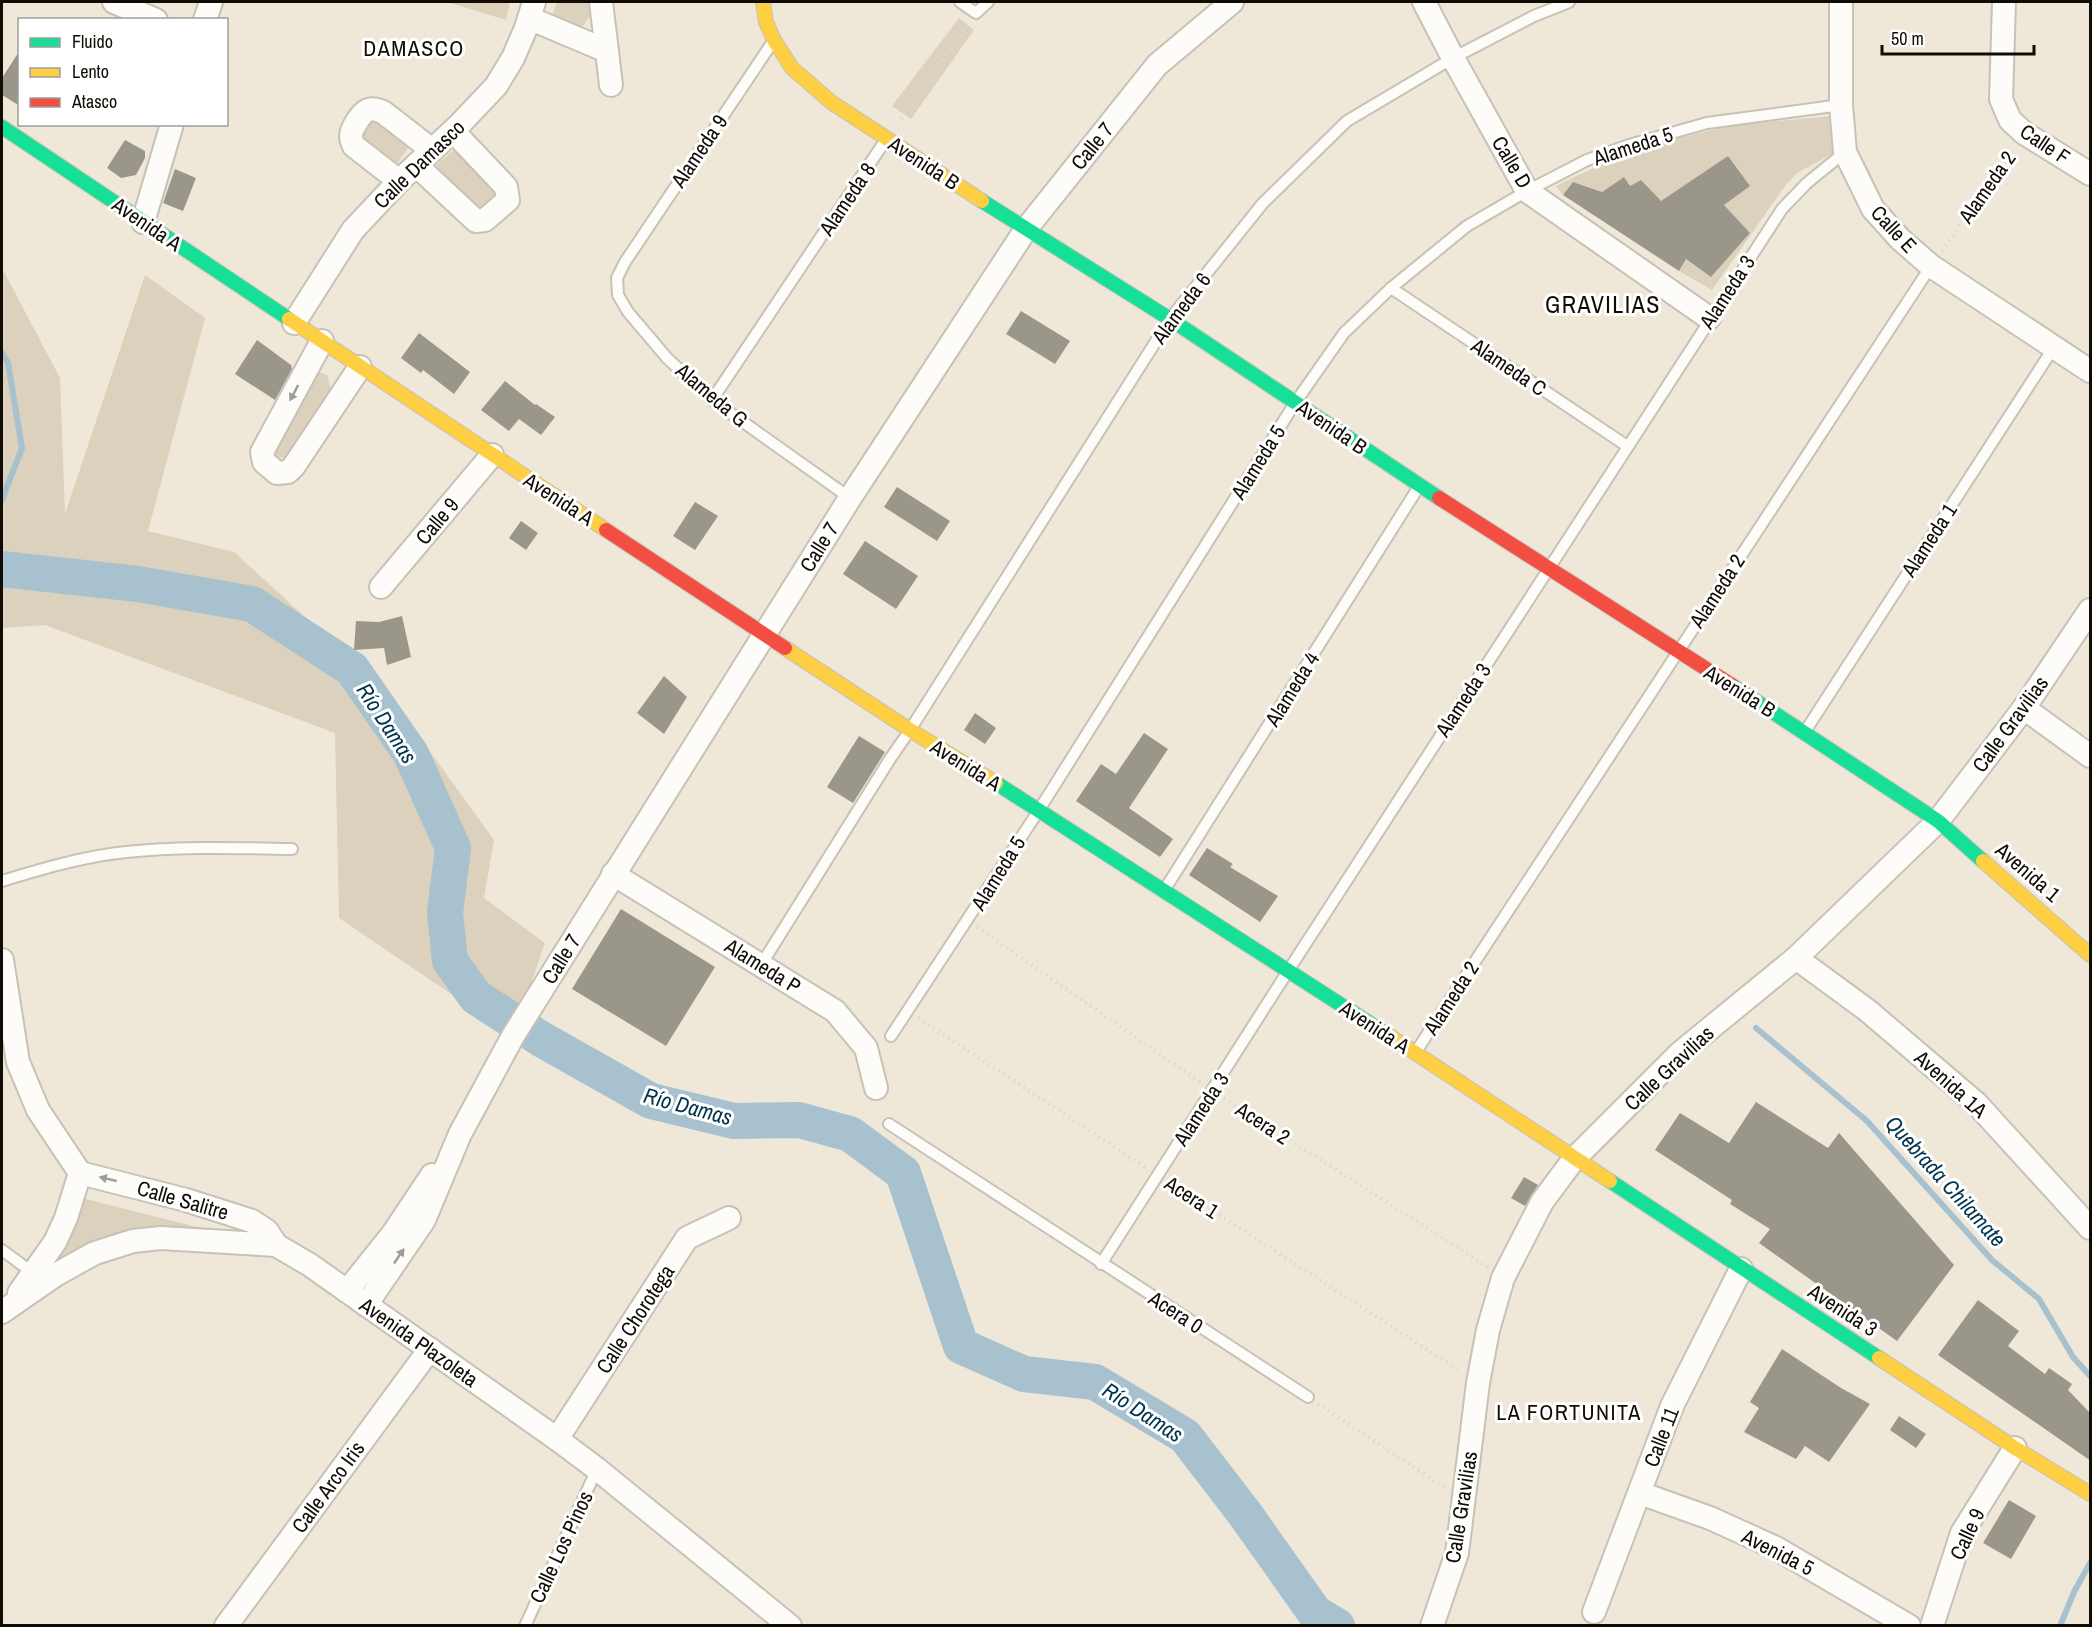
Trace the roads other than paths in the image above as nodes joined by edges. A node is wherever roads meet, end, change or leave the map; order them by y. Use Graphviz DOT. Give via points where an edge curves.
graph roads {
  1 [pos="114,2"];
  2 [pos="211,2"];
  3 [pos="601,2"];
  4 [pos="763,2"];
  5 [pos="960,2"];
  6 [pos="988,2"];
  7 [pos="1232,2"];
  8 [pos="1424,2"];
  9 [pos="1569,2"];
  10 [pos="1841,2"];
  11 [pos="2004,2"];
  12 [pos="532,10"];
  13 [pos="151,18"];
  14 [pos="206,18"];
  15 [pos="774,40"];
  16 [pos="607,51"];
  17 [pos="1453,58"];
  18 [pos="610,85"];
  19 [pos="1841,105"];
  20 [pos="171,126"];
  21 [pos="2,127"];
  22 [pos="453,131"];
  23 [pos="887,139"];
  24 [pos="1845,152"];
  25 [pos="424,158"];
  26 [pos="2091,174"];
  27 [pos="399,181"];
  28 [pos="1527,191"];
  29 [pos="143,222"];
  30 [pos="1026,229"];
  31 [pos="625,262"];
  32 [pos="1931,266"];
  33 [pos="1391,288"];
  34 [pos="1170,318"];
  35 [pos="1709,318"];
  36 [pos="294,323"];
  37 [pos="322,341"];
  38 [pos="2054,347"];
  39 [pos="360,367"];
  40 [pos="2091,371"];
  41 [pos="712,400"];
  42 [pos="1295,403"];
  43 [pos="1627,446"];
  44 [pos="492,455"];
  45 [pos="1419,486"];
  46 [pos="850,498"];
  47 [pos="1548,569"];
  48 [pos="381,587"];
  49 [pos="2091,610"];
  50 [pos="764,633"];
  51 [pos="1677,651"];
  52 [pos="2024,708"];
  53 [pos="910,730"];
  54 [pos="1804,732"];
  55 [pos="2091,756"];
  56 [pos="1039,810"];
  57 [pos="1938,821"];
  58 [pos="292,849"];
  59 [pos="613,874"];
  60 [pos="2,881"];
  61 [pos="1164,891"];
  62 [pos="2091,955"];
  63 [pos="1796,958"];
  64 [pos="2,960"];
  65 [pos="761,965"];
  66 [pos="1288,970"];
  67 [pos="891,1036"];
  68 [pos="1415,1052"];
  69 [pos="876,1088"];
  70 [pos="889,1124"];
  71 [pos="460,1134"];
  72 [pos="1574,1159"];
  73 [pos="80,1173"];
  74 [pos="729,1218"];
  75 [pos="2091,1228"];
  76 [pos="276,1245"];
  77 [pos="2,1250"];
  78 [pos="1101,1264"];
  79 [pos="1742,1269"];
  80 [pos="33,1273"];
  81 [pos="346,1291"];
  82 [pos="366,1305"];
  83 [pos="6,1309"];
  84 [pos="430,1349"];
  85 [pos="1308,1397"];
  86 [pos="556,1439"];
  87 [pos="2015,1448"];
  88 [pos="597,1469"];
  89 [pos="1640,1493"];
  90 [pos="2091,1494"];
  91 [pos="1593,1612"];
  92 [pos="226,1626"];
  93 [pos="525,1626"];
  94 [pos="790,1626"];
  95 [pos="1432,1626"];
  96 [pos="1909,1626"];
  97 [pos="1932,1626"];
  1 -- 13 [label="street"];
  2 -- 14 [label="street"];
  3 -- 16 [label="street"];
  4 -- 15 [label="street, Avenida B"];
  5 -- 6 [label="lane" via="976,13"];
  7 -- 30 [label="street, Calle 7" via="1156,65"];
  8 -- 17 [label="street, Calle D"];
  9 -- 17 [label="lane, Alameda 6"];
  10 -- 19 [label="street, Calle E"];
  11 -- 26 [label="street, Calle F" via="2001,99 2010,120 2024,133"];
  12 -- 16 [label="street"];
  12 -- 22 [label="street, Calle Damasco" via="513,58 496,86"];
  15 -- 23 [label="street, Avenida B" via="792,68 831,102"];
  15 -- 31 [label="lane, Alameda 9"];
  16 -- 18 [label="street"];
  17 -- 28 [label="street, Calle D"];
  17 -- 34 [label="lane, Alameda 6" via="1347,121 1263,203"];
  19 -- 24 [label="street, Calle E"];
  19 -- 28 [label="lane, Alameda 5" via="1707,123 1587,160"];
  20 -- 29 [label="street"];
  21 -- 29 [label="street, Avenida A"];
  22 -- 25 [label="street, Calle Damasco"];
  22 -- 25 [label="street" via="506,188 508,200 485,220 476,221"];
  23 -- 30 [label="street, Avenida B"];
  23 -- 41 [label="lane, Alameda 8"];
  24 -- 32 [label="street, Calle E" via="1873,210"];
  24 -- 35 [label="lane, Alameda 3" via="1782,209"];
  25 -- 27 [label="street, Calle Damasco"];
  25 -- 27 [label="street" via="383,112 375,109 363,114 351,133 354,146"];
  27 -- 36 [label="street, Calle Damasco" via="353,230"];
  28 -- 33 [label="lane, Alameda 5" via="1467,226"];
  28 -- 35 [label="street, Calle D"];
  29 -- 36 [label="street, Avenida A"];
  30 -- 34 [label="street, Avenida B"];
  30 -- 46 [label="street, Calle 7"];
  31 -- 41 [label="lane, Alameda G" via="617,278 618,295 628,312 667,358"];
  32 -- 38 [label="street, Calle E"];
  32 -- 51 [label="lane, Alameda 2"];
  33 -- 42 [label="lane, Alameda 5" via="1344,333"];
  33 -- 43 [label="lane, Alameda C"];
  34 -- 42 [label="street, Avenida B"];
  34 -- 53 [label="lane, Alameda 6"];
  35 -- 43 [label="lane, Alameda 3"];
  36 -- 37 [label="street, Avenida A"];
  37 -- 39 [label="street, Avenida A"];
  37 -- 39 [label="street, one-way" via="262,452 264,462 277,473 288,472 294,466"];
  38 -- 40 [label="street, Calle E"];
  38 -- 54 [label="lane, Alameda 1"];
  39 -- 44 [label="street, Avenida A"];
  41 -- 46 [label="lane, Alameda G"];
  42 -- 45 [label="street, Avenida B"];
  42 -- 56 [label="lane, Alameda 5"];
  43 -- 47 [label="lane, Alameda 3"];
  44 -- 48 [label="street, Calle 9"];
  44 -- 50 [label="street, Avenida A"];
  45 -- 47 [label="street, Avenida B"];
  45 -- 61 [label="lane, Alameda 4"];
  46 -- 50 [label="street, Calle 7"];
  47 -- 51 [label="street, Avenida B"];
  47 -- 66 [label="lane, Alameda 3"];
  49 -- 52 [label="street, Calle Gravilias"];
  50 -- 53 [label="street, Avenida A"];
  50 -- 59 [label="street, Calle 7"];
  51 -- 54 [label="street, Avenida B"];
  51 -- 68 [label="lane, Alameda 2"];
  52 -- 55 [label="street"];
  52 -- 57 [label="street, Calle Gravilias"];
  53 -- 56 [label="street, Avenida A"];
  53 -- 65 [label="lane"];
  54 -- 57 [label="street, Avenida B"];
  56 -- 61 [label="street, Avenida A"];
  56 -- 67 [label="lane, Alameda 5"];
  57 -- 62 [label="street, Avenida 1"];
  57 -- 63 [label="street, Calle Gravilias"];
  58 -- 60 [label="lane" via="126,852 42,868"];
  59 -- 65 [label="street, Alameda P"];
  59 -- 71 [label="street, Calle 7" via="513,1036"];
  61 -- 66 [label="street, Avenida A"];
  63 -- 72 [label="street, Calle Gravilias" via="1680,1053"];
  63 -- 75 [label="street, Avenida 1A" via="1868,1010 1976,1103"];
  64 -- 73 [label="street" via="18,1062 38,1110"];
  65 -- 69 [label="street, Alameda P" via="835,1011 866,1048"];
  66 -- 68 [label="street, Avenida A"];
  66 -- 78 [label="lane, Alameda 3"];
  68 -- 72 [label="street, Avenida A"];
  70 -- 78 [label="lane, Acera 0"];
  71 -- 81 [label="street, Calle 7" via="392,1235"];
  82 -- 71 [label="street, Calle 7, one-way" via="424,1220"];
  72 -- 79 [label="street, Avenida 3"];
  72 -- 95 [label="street, Calle Gravilias" via="1542,1202 1503,1278 1478,1383 1457,1553"];
  76 -- 73 [label="street, Calle Salitre, one-way" via="267,1231 252,1221"];
  73 -- 80 [label="street" via="56,1242"];
  74 -- 86 [label="street, Calle Chorotega" via="687,1239"];
  76 -- 81 [label="street, Avenida Plazoleta"];
  76 -- 83 [label="street, Avenida Plazoleta" via="161,1238 133,1241 96,1253"];
  77 -- 80 [label="lane"];
  78 -- 85 [label="lane, Acera 0"];
  79 -- 87 [label="street, Avenida 3"];
  79 -- 89 [label="street, Calle 11" via="1672,1406"];
  80 -- 83 [label="street"];
  81 -- 82 [label="street, Avenida Plazoleta"];
  82 -- 84 [label="street, Avenida Plazoleta"];
  84 -- 86 [label="street, Avenida Plazoleta"];
  84 -- 92 [label="street, Calle Arco Iris"];
  86 -- 88 [label="street, Avenida Plazoleta"];
  87 -- 90 [label="street, Avenida 3"];
  87 -- 97 [label="street, Calle 9" via="1962,1533"];
  88 -- 93 [label="lane, Calle Los Pinos"];
  88 -- 94 [label="street, Avenida Plazoleta"];
  89 -- 91 [label="street, Calle 11"];
  89 -- 96 [label="street, Avenida 5" via="1710,1518 1776,1548"];
}
